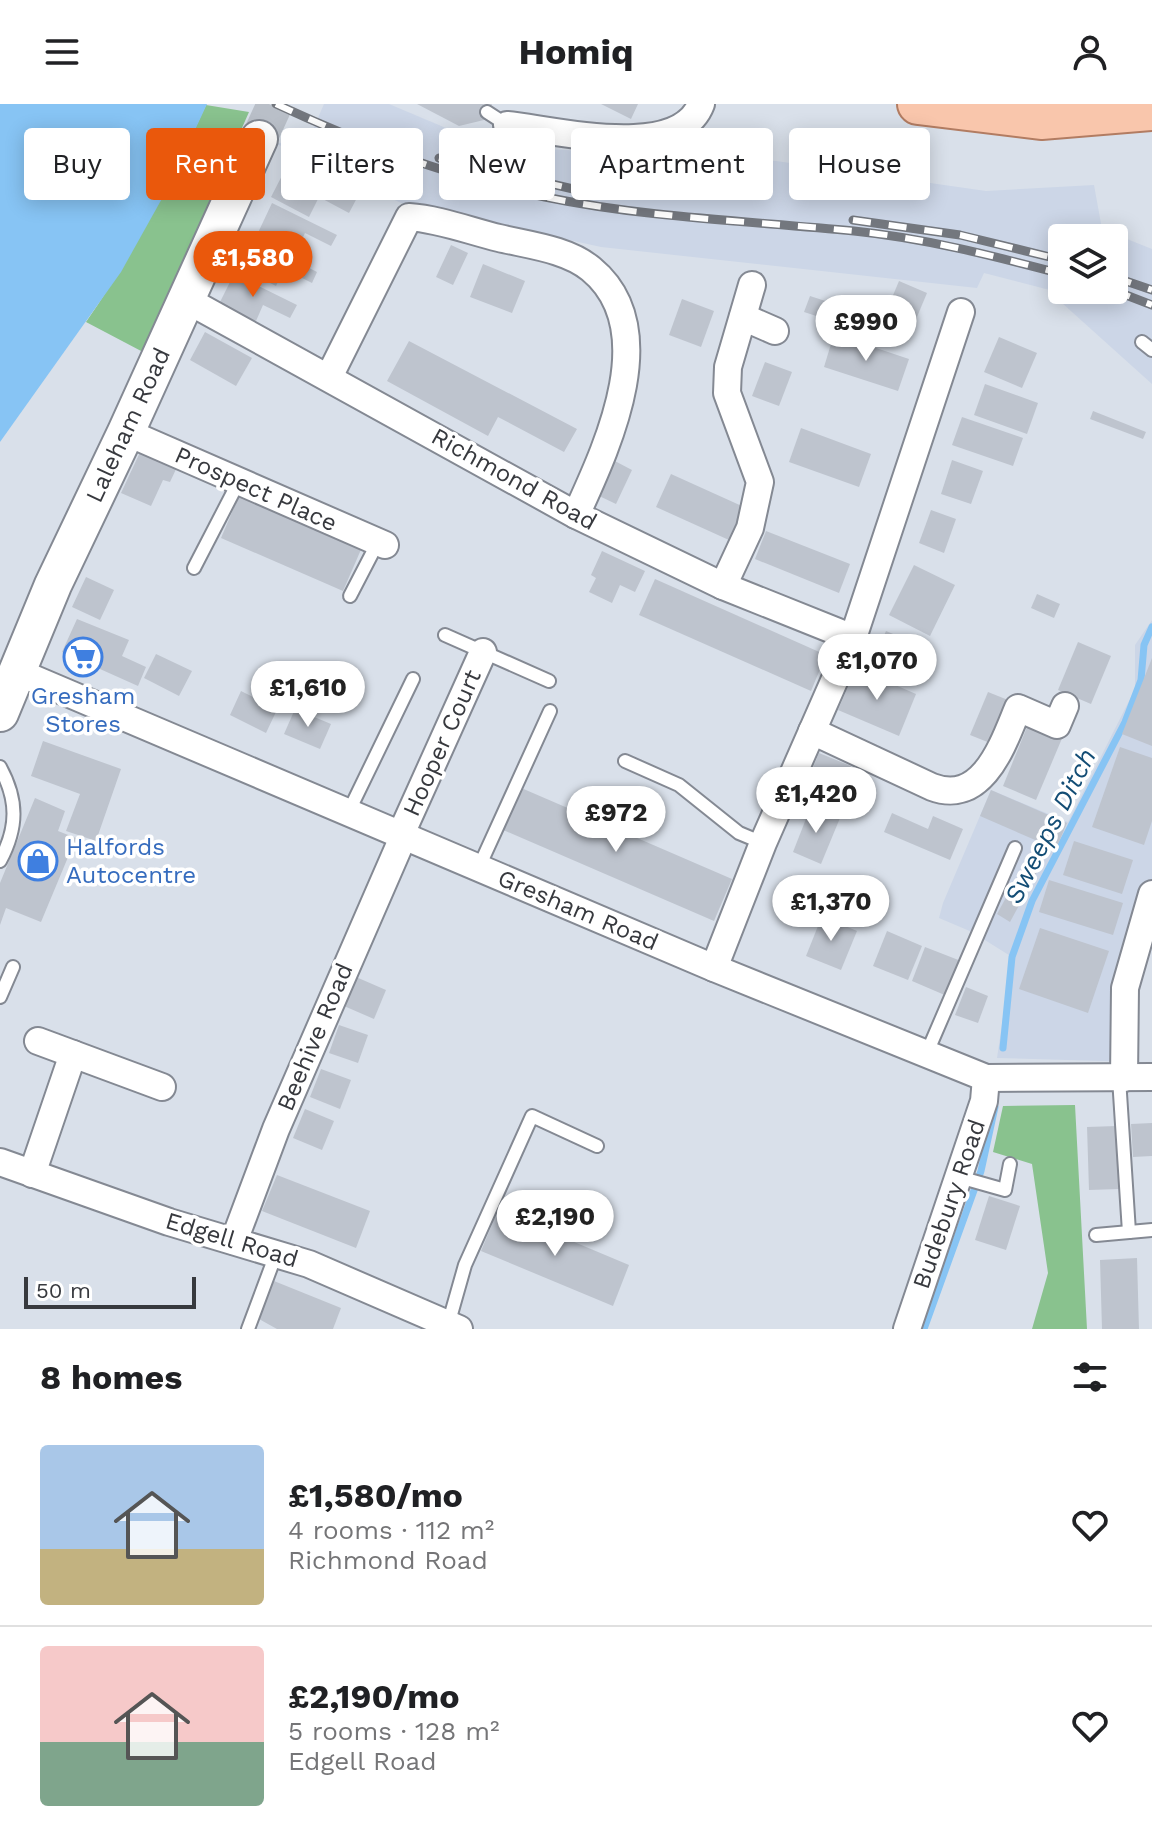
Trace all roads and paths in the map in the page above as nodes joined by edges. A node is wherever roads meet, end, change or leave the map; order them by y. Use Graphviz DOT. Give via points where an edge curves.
graph roads {
  1 [pos="701,104"];
  2 [pos="918,104"];
  3 [pos="1151,111"];
  4 [pos="497,118"];
  5 [pos="231,200"];
  6 [pos="752,285"];
  7 [pos="185,299"];
  8 [pos="961,312"];
  9 [pos="743,317"];
  10 [pos="775,331"];
  11 [pos="329,377"];
  12 [pos="126,432"];
  13 [pos="239,481"];
  14 [pos="576,515"];
  15 [pos="382,544"];
  16 [pos="194,568"];
  17 [pos="723,586"];
  18 [pos="350,596"];
  19 [pos="445,635"];
  20 [pos="853,638"];
  21 [pos="483,652"];
  22 [pos="18,672"];
  23 [pos="413,679"];
  24 [pos="549,681"];
  25 [pos="1065,706"];
  26 [pos="550,711"];
  27 [pos="0,713"];
  28 [pos="812,731"];
  29 [pos="625,761"];
  30 [pos="0,767"];
  31 [pos="349,811"];
  32 [pos="402,834"];
  33 [pos="763,843"];
  34 [pos="1015,848"];
  35 [pos="0,861"];
  36 [pos="479,867"];
  37 [pos="1152,894"];
  38 [pos="13,967"];
  39 [pos="714,968"];
  40 [pos="0,997"];
  41 [pos="38,1041"];
  42 [pos="73,1054"];
  43 [pos="926,1055"];
  44 [pos="1152,1077"];
  45 [pos="986,1078"];
  46 [pos="1122,1078"];
  47 [pos="162,1087"];
  48 [pos="597,1146"];
  49 [pos="0,1162"];
  50 [pos="1010,1164"];
  51 [pos="32,1174"];
  52 [pos="962,1178"];
  53 [pos="1152,1230"];
  54 [pos="1129,1232"];
  55 [pos="1096,1235"];
  56 [pos="234,1241"];
  57 [pos="276,1254"];
  58 [pos="453,1327"];
  59 [pos="248,1329"];
  60 [pos="907,1329"];
  1 -- 4 [label="street" via="686,125 646,140"];
  2 -- 3 [label="main road" via="1041,119"];
  5 -- 7 [label="main road, Laleham Road"];
  6 -- 9 [label="street"];
  7 -- 11 [label="street, Richmond Road"];
  7 -- 12 [label="main road, Laleham Road"];
  8 -- 20 [label="street"];
  9 -- 10 [label="street"];
  9 -- 17 [label="street" via="728,367 727,393 760,482 750,528"];
  11 -- 14 [label="street, Richmond Road"];
  11 -- 14 [label="street" via="408,217 531,245 584,265 615,303 627,358 622,399"];
  12 -- 13 [label="street, Prospect Place"];
  12 -- 22 [label="main road, Laleham Road"];
  13 -- 15 [label="street, Prospect Place"];
  13 -- 16 [label="lane"];
  14 -- 17 [label="street, Richmond Road"];
  15 -- 18 [label="lane"];
  17 -- 20 [label="street, Richmond Road"];
  19 -- 21 [label="lane"];
  20 -- 28 [label="street"];
  21 -- 24 [label="lane"];
  21 -- 32 [label="street, Hooper Court"];
  22 -- 27 [label="main road, Laleham Road"];
  22 -- 31 [label="street, Gresham Road"];
  23 -- 31 [label="lane"];
  25 -- 28 [label="street" via="1057,725 1018,708 990,768 973,784 950,790 932,787"];
  26 -- 36 [label="lane"];
  28 -- 33 [label="street"];
  29 -- 33 [label="lane" via="679,785 739,833"];
  30 -- 35 [label="lane" via="14,793 13,821"];
  31 -- 32 [label="street, Gresham Road"];
  32 -- 36 [label="street, Gresham Road"];
  32 -- 56 [label="street, Beehive Road"];
  33 -- 39 [label="street"];
  34 -- 43 [label="lane"];
  36 -- 39 [label="street, Gresham Road"];
  37 -- 46 [label="street" via="1125,988"];
  38 -- 40 [label="lane"];
  39 -- 43 [label="street, Gresham Road"];
  41 -- 42 [label="street"];
  42 -- 47 [label="street"];
  42 -- 51 [label="street"];
  43 -- 45 [label="street, Gresham Road"];
  44 -- 46 [label="street, Gresham Road"];
  45 -- 46 [label="street, Gresham Road"];
  45 -- 52 [label="street, Budebury Road"];
  46 -- 54 [label="lane"];
  48 -- 58 [label="lane" via="532,1116 465,1265"];
  49 -- 51 [label="street, Edgell Road"];
  50 -- 52 [label="lane" via="1005,1190"];
  51 -- 56 [label="street, Edgell Road"];
  52 -- 60 [label="street, Budebury Road"];
  53 -- 54 [label="lane"];
  54 -- 55 [label="lane"];
  56 -- 57 [label="street, Edgell Road"];
  57 -- 58 [label="street, Edgell Road"];
  57 -- 59 [label="lane"];
}
